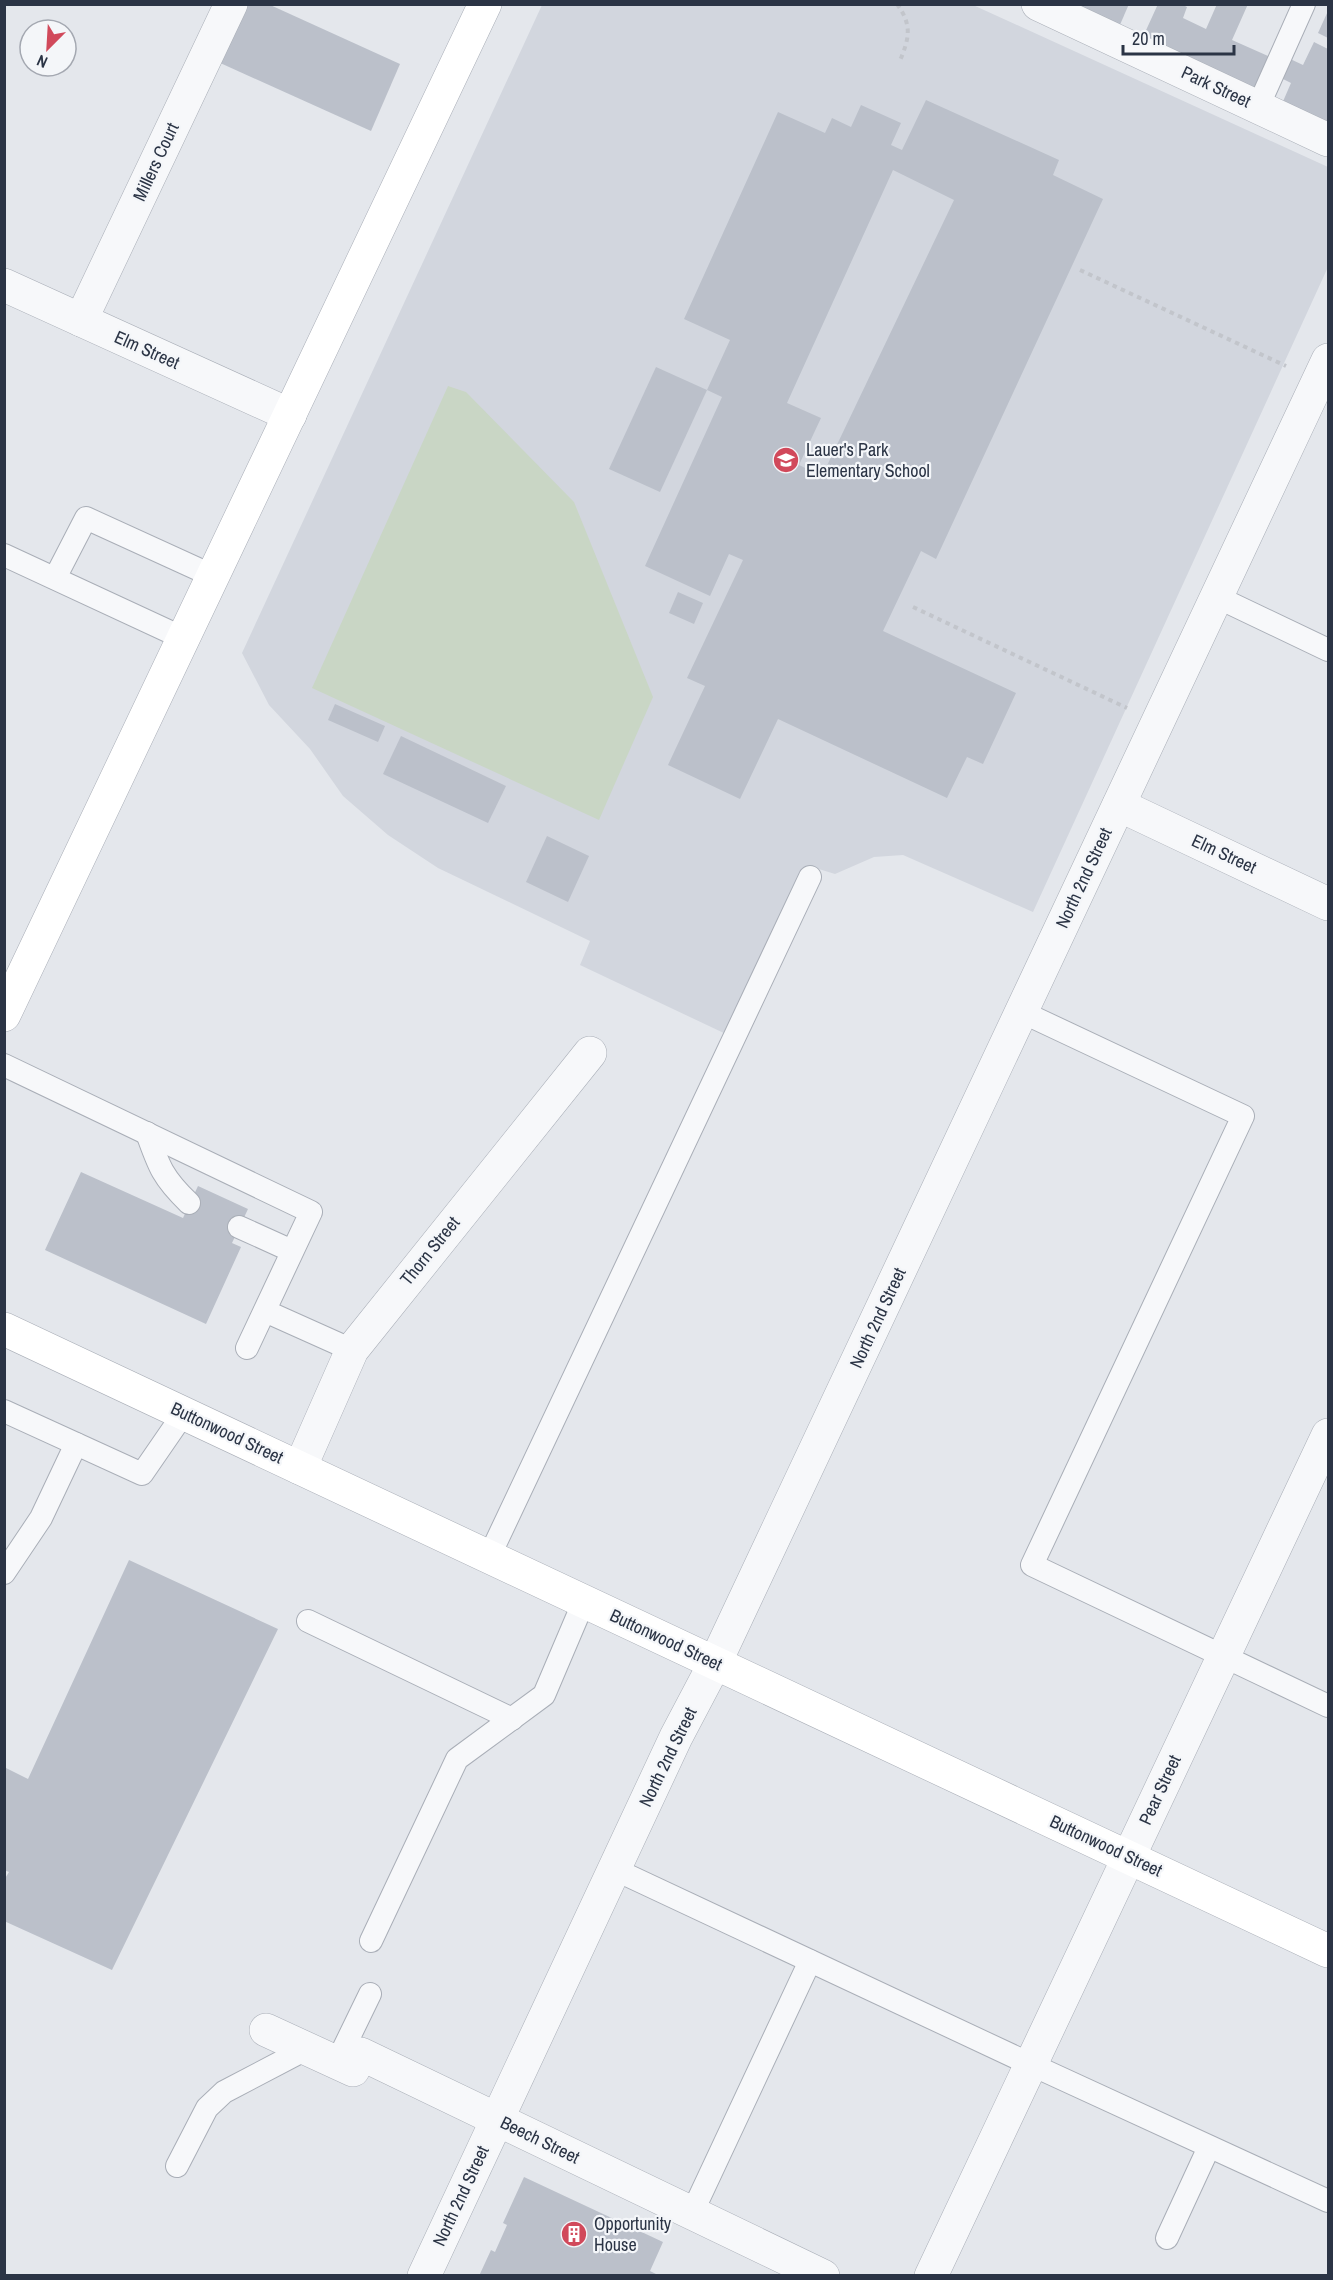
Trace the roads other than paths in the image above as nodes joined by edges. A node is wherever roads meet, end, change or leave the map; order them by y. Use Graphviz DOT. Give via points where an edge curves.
graph roads {
  1 [pos="231,4"];
  2 [pos="485,4"];
  3 [pos="1038,4"];
  4 [pos="1304,4"];
  5 [pos="1258,107"];
  6 [pos="1329,140"];
  7 [pos="4,285"];
  8 [pos="81,320"];
  9 [pos="1329,360"];
  10 [pos="290,415"];
  11 [pos="4,555"];
  12 [pos="213,576"];
  13 [pos="55,578"];
  14 [pos="1217,597"];
  15 [pos="183,638"];
  16 [pos="1329,650"];
  17 [pos="1119,805"];
  18 [pos="810,877"];
  19 [pos="1329,904"];
  20 [pos="1022,1012"];
  21 [pos="4,1015"];
  22 [pos="590,1053"];
  23 [pos="4,1065"];
  24 [pos="147,1133"];
  25 [pos="189,1203"];
  26 [pos="240,1227"];
  27 [pos="292,1251"];
  28 [pos="264,1311"];
  29 [pos="6,1334"];
  30 [pos="247,1348"];
  31 [pos="352,1350"];
  32 [pos="4,1411"];
  33 [pos="184,1413"];
  34 [pos="1329,1435"];
  35 [pos="76,1443"];
  36 [pos="300,1468"];
  37 [pos="489,1557"];
  38 [pos="4,1573"];
  39 [pos="584,1601"];
  40 [pos="308,1621"];
  41 [pos="1224,1657"];
  42 [pos="715,1663"];
  43 [pos="1329,1706"];
  44 [pos="512,1719"];
  45 [pos="1129,1857"];
  46 [pos="614,1869"];
  47 [pos="371,1941"];
  48 [pos="1327,1945"];
  49 [pos="810,1961"];
  50 [pos="370,1994"];
  51 [pos="266,2030"];
  52 [pos="306,2049"];
  53 [pos="337,2062"];
  54 [pos="1030,2064"];
  55 [pos="496,2119"];
  56 [pos="1209,2147"];
  57 [pos="177,2166"];
  58 [pos="1329,2201"];
  59 [pos="692,2213"];
  60 [pos="1167,2238"];
  61 [pos="424,2276"];
  62 [pos="823,2276"];
  63 [pos="931,2276"];
  1 -- 8 [label="street, Millers Court"];
  2 -- 10 [label="street"];
  3 -- 5 [label="street, Park Street"];
  4 -- 5 [label="lane"];
  5 -- 6 [label="street, Park Street"];
  7 -- 8 [label="street, Elm Street"];
  8 -- 10 [label="street, Elm Street"];
  9 -- 14 [label="street, North 2nd Street"];
  10 -- 12 [label="street"];
  11 -- 13 [label="lane"];
  12 -- 13 [label="lane" via="86,518"];
  12 -- 15 [label="street"];
  13 -- 15 [label="lane"];
  14 -- 16 [label="lane"];
  14 -- 17 [label="street, North 2nd Street"];
  15 -- 21 [label="street"];
  17 -- 19 [label="street, Elm Street"];
  17 -- 20 [label="street, North 2nd Street"];
  18 -- 37 [label="lane"];
  20 -- 41 [label="lane" via="1243,1116 1032,1565"];
  20 -- 42 [label="street, North 2nd Street"];
  22 -- 31 [label="street, Thorn Street"];
  23 -- 24 [label="lane"];
  24 -- 25 [label="lane" via="169,1184"];
  24 -- 27 [label="lane" via="311,1212"];
  26 -- 27 [label="lane"];
  27 -- 28 [label="lane"];
  28 -- 30 [label="lane"];
  28 -- 31 [label="lane"];
  29 -- 33 [label="street, Buttonwood Street"];
  31 -- 36 [label="street, Thorn Street"];
  32 -- 35 [label="lane"];
  33 -- 35 [label="lane" via="142,1474"];
  33 -- 36 [label="street, Buttonwood Street"];
  34 -- 41 [label="street, Pear Street"];
  35 -- 38 [label="lane" via="41,1518"];
  36 -- 37 [label="street, Buttonwood Street"];
  37 -- 39 [label="street, Buttonwood Street"];
  39 -- 42 [label="street, Buttonwood Street"];
  39 -- 44 [label="lane" via="544,1695"];
  40 -- 44 [label="lane"];
  41 -- 43 [label="lane"];
  41 -- 45 [label="street, Pear Street"];
  42 -- 45 [label="street, Buttonwood Street"];
  42 -- 46 [label="street, North 2nd Street"];
  44 -- 47 [label="lane" via="457,1760"];
  45 -- 48 [label="street, Buttonwood Street"];
  45 -- 54 [label="street, Pear Street"];
  46 -- 49 [label="lane"];
  46 -- 55 [label="street, North 2nd Street"];
  49 -- 54 [label="lane"];
  49 -- 59 [label="lane"];
  50 -- 53 [label="lane"];
  51 -- 52 [label="street"];
  52 -- 53 [label="street"];
  52 -- 57 [label="lane" via="224,2092 207,2108"];
  53 -- 55 [label="street, Beech Street" via="353,2070 361,2054"];
  54 -- 56 [label="lane"];
  54 -- 63 [label="street, Pear Street"];
  55 -- 59 [label="street, Beech Street"];
  55 -- 61 [label="street, North 2nd Street"];
  56 -- 58 [label="lane"];
  56 -- 60 [label="lane"];
  59 -- 62 [label="street, Beech Street"];
}
